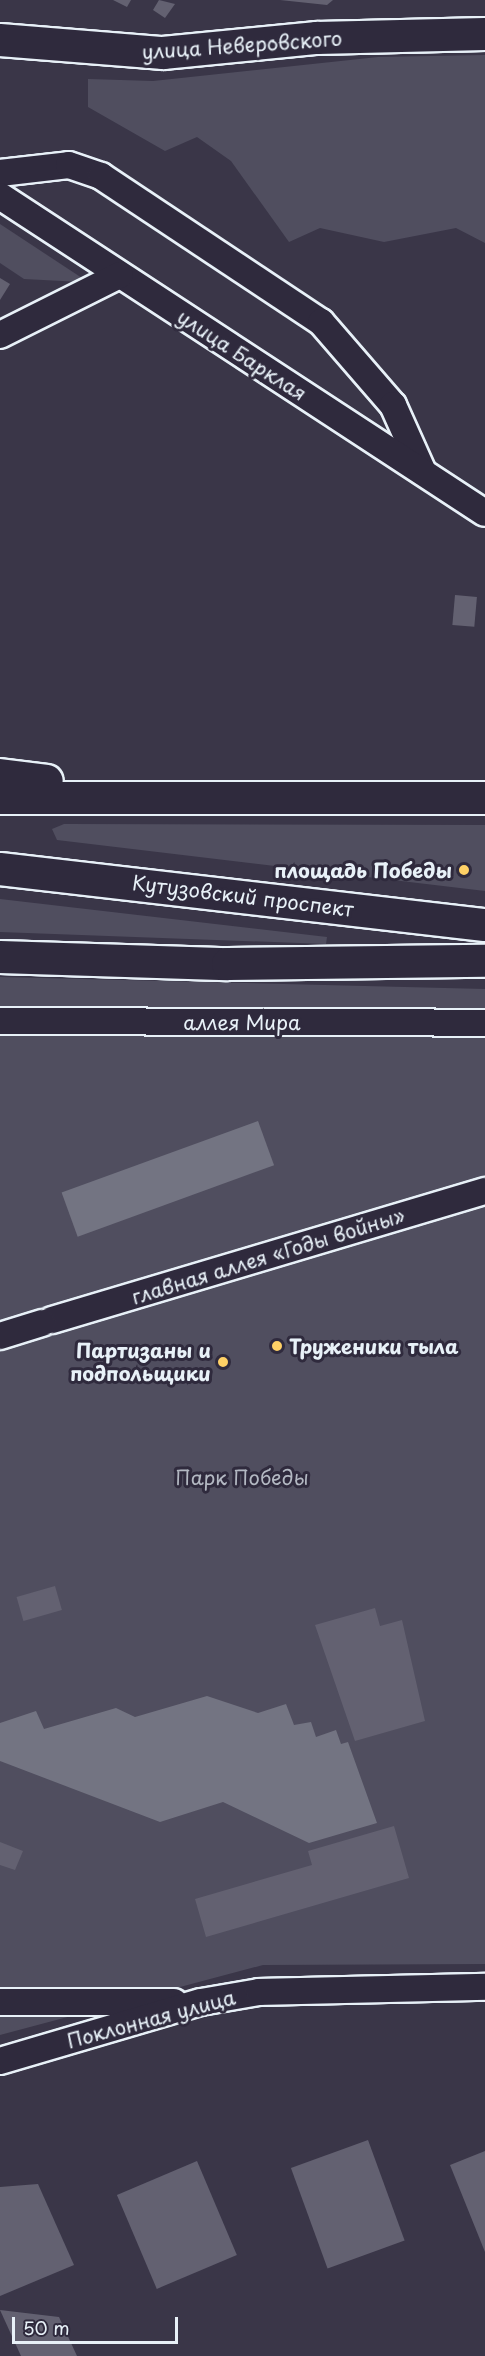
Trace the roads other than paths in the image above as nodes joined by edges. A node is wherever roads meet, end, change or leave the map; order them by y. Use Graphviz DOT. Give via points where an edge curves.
graph roads {
  1 [pos="485,34"];
  2 [pos="6,43"];
  3 [pos="0,173"];
  4 [pos="0,196"];
  5 [pos="120,275"];
  6 [pos="0,335"];
  7 [pos="423,472"];
  8 [pos="485,513"];
  9 [pos="0,775"];
  10 [pos="0,798"];
  11 [pos="215,798"];
  12 [pos="485,798"];
  13 [pos="0,869"];
  14 [pos="485,925"];
  15 [pos="0,957"];
  16 [pos="485,961"];
  17 [pos="0,1021"];
  18 [pos="485,1023"];
  19 [pos="485,1191"];
  20 [pos="0,1336"];
  21 [pos="485,1987"];
  22 [pos="0,2002"];
  23 [pos="201,2002"];
  24 [pos="0,2061"];
  1 -- 2 [label="main road, улица Неверовского" via="317,38 163,53"];
  3 -- 7 [label="street" via="69,165 101,176 321,322 393,405"];
  4 -- 5 [label="street, улица Барклая"];
  5 -- 6 [label="street"];
  5 -- 7 [label="street, улица Барклая"];
  7 -- 8 [label="street, улица Барклая"];
  9 -- 11 [label="main road"];
  10 -- 11 [label="main road"];
  11 -- 12 [label="main road"];
  13 -- 14 [label="main road, Кутузовский проспект"];
  15 -- 16 [label="main road" via="228,964"];
  17 -- 18 [label="street, аллея Мира"];
  19 -- 20 [label="street, главная аллея «Годы войны»"];
  21 -- 23 [label="street, Поклонная улица" via="259,1992"];
  22 -- 23 [label="street"];
  23 -- 24 [label="street, Поклонная улица"];
}
